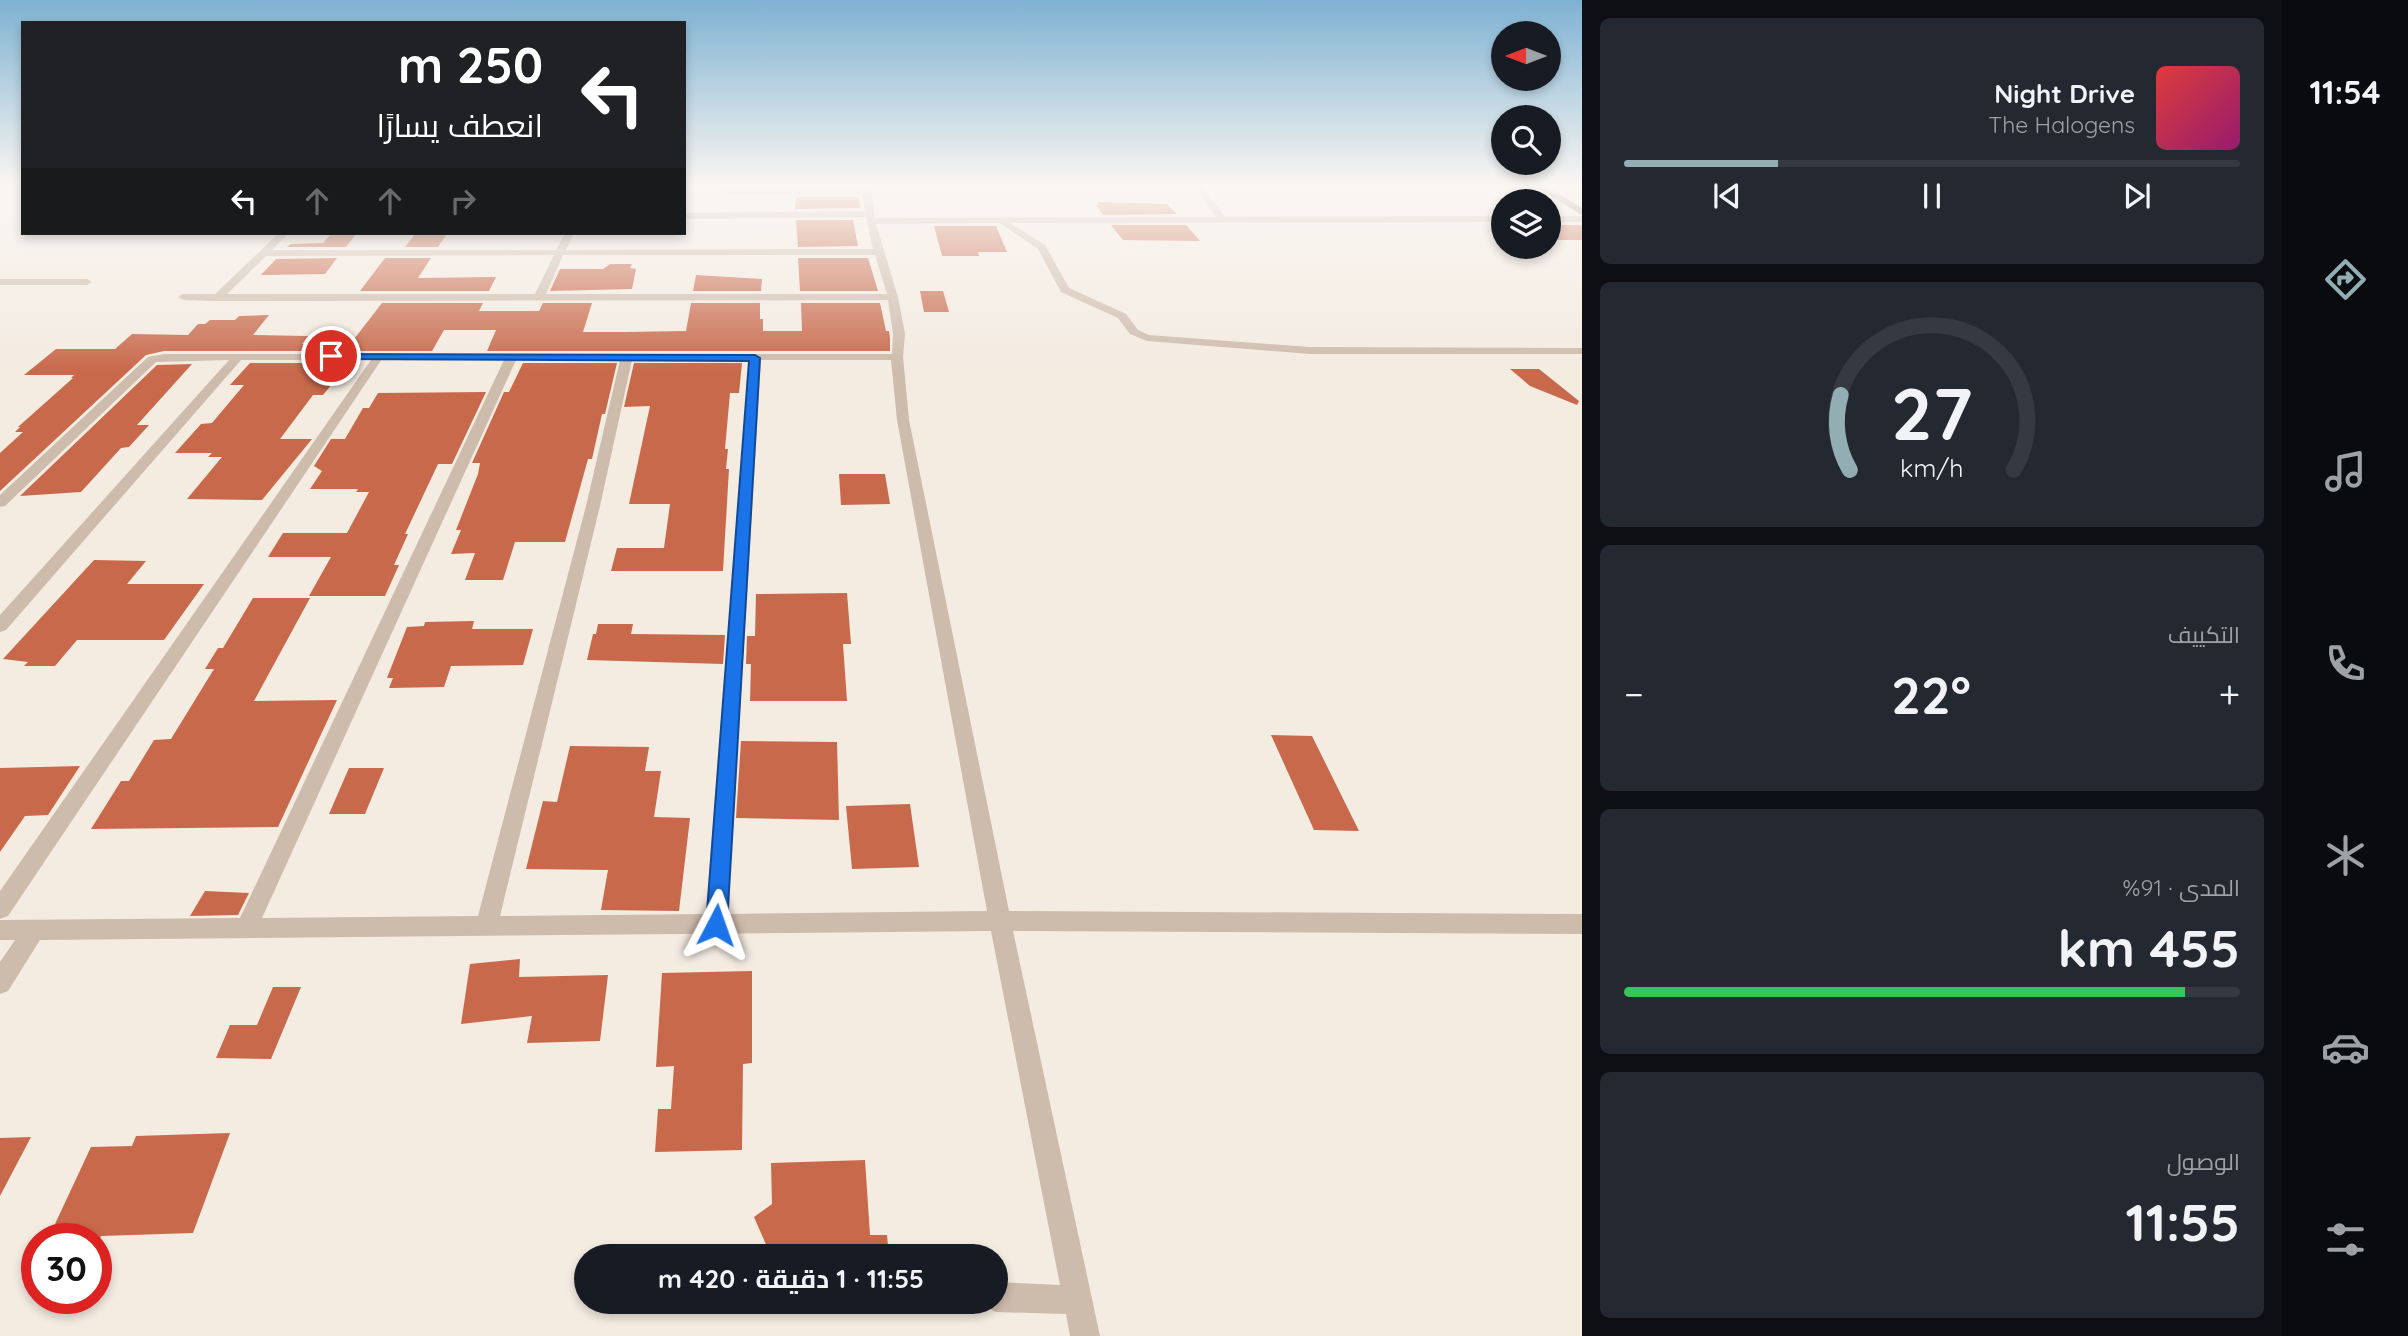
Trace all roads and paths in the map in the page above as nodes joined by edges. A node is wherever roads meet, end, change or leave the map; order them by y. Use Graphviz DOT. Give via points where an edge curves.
graph roads {
  1 [pos="271,246"];
  2 [pos="562,246"];
  3 [pos="877,246"];
  4 [pos="1041,246"];
  5 [pos="559,252"];
  6 [pos="878,252"];
  7 [pos="264,253"];
  8 [pos="0,282"];
  9 [pos="87,282"];
  10 [pos="893,296"];
  11 [pos="183,297"];
  12 [pos="540,297"];
  13 [pos="217,298"];
  14 [pos="1582,351"];
  15 [pos="379,356"];
  16 [pos="512,356"];
  17 [pos="627,356"];
  18 [pos="897,357"];
  19 [pos="237,358"];
  20 [pos="755,358"];
  21 [pos="0,503"];
  22 [pos="0,626"];
  23 [pos="0,909"];
  24 [pos="1000,921"];
  25 [pos="1582,924"];
  26 [pos="716,925"];
  27 [pos="486,927"];
  28 [pos="247,928"];
  29 [pos="34,929"];
  30 [pos="0,930"];
  31 [pos="0,983"];
  32 [pos="1008,1297"];
  33 [pos="1078,1300"];
  34 [pos="1085,1336"];
  1 -- 7 [label="street"];
  2 -- 5 [label="street"];
  3 -- 6 [label="street"];
  4 -- 14 [label="street" via="1065,290 1122,316 1134,332 1147,338 1298,351"];
  5 -- 6 [label="street"];
  5 -- 7 [label="street"];
  5 -- 12 [label="street"];
  6 -- 10 [label="street"];
  7 -- 13 [label="street"];
  8 -- 9 [label="street"];
  10 -- 12 [label="street"];
  10 -- 18 [label="street" via="899,334"];
  11 -- 13 [label="street"];
  12 -- 13 [label="street"];
  15 -- 16 [label="street"];
  15 -- 19 [label="street"];
  15 -- 23 [label="street"];
  16 -- 17 [label="street"];
  16 -- 28 [label="street"];
  17 -- 20 [label="street"];
  17 -- 27 [label="street"];
  18 -- 20 [label="street"];
  18 -- 24 [label="street" via="903,420"];
  19 -- 21 [label="street" via="152,359"];
  19 -- 22 [label="street"];
  20 -- 26 [label="street"];
  24 -- 25 [label="street"];
  24 -- 26 [label="street"];
  24 -- 33 [label="street"];
  26 -- 27 [label="street"];
  27 -- 28 [label="street"];
  28 -- 29 [label="street"];
  29 -- 30 [label="street"];
  29 -- 31 [label="street"];
  32 -- 33 [label="street"];
  33 -- 34 [label="street"];
}
